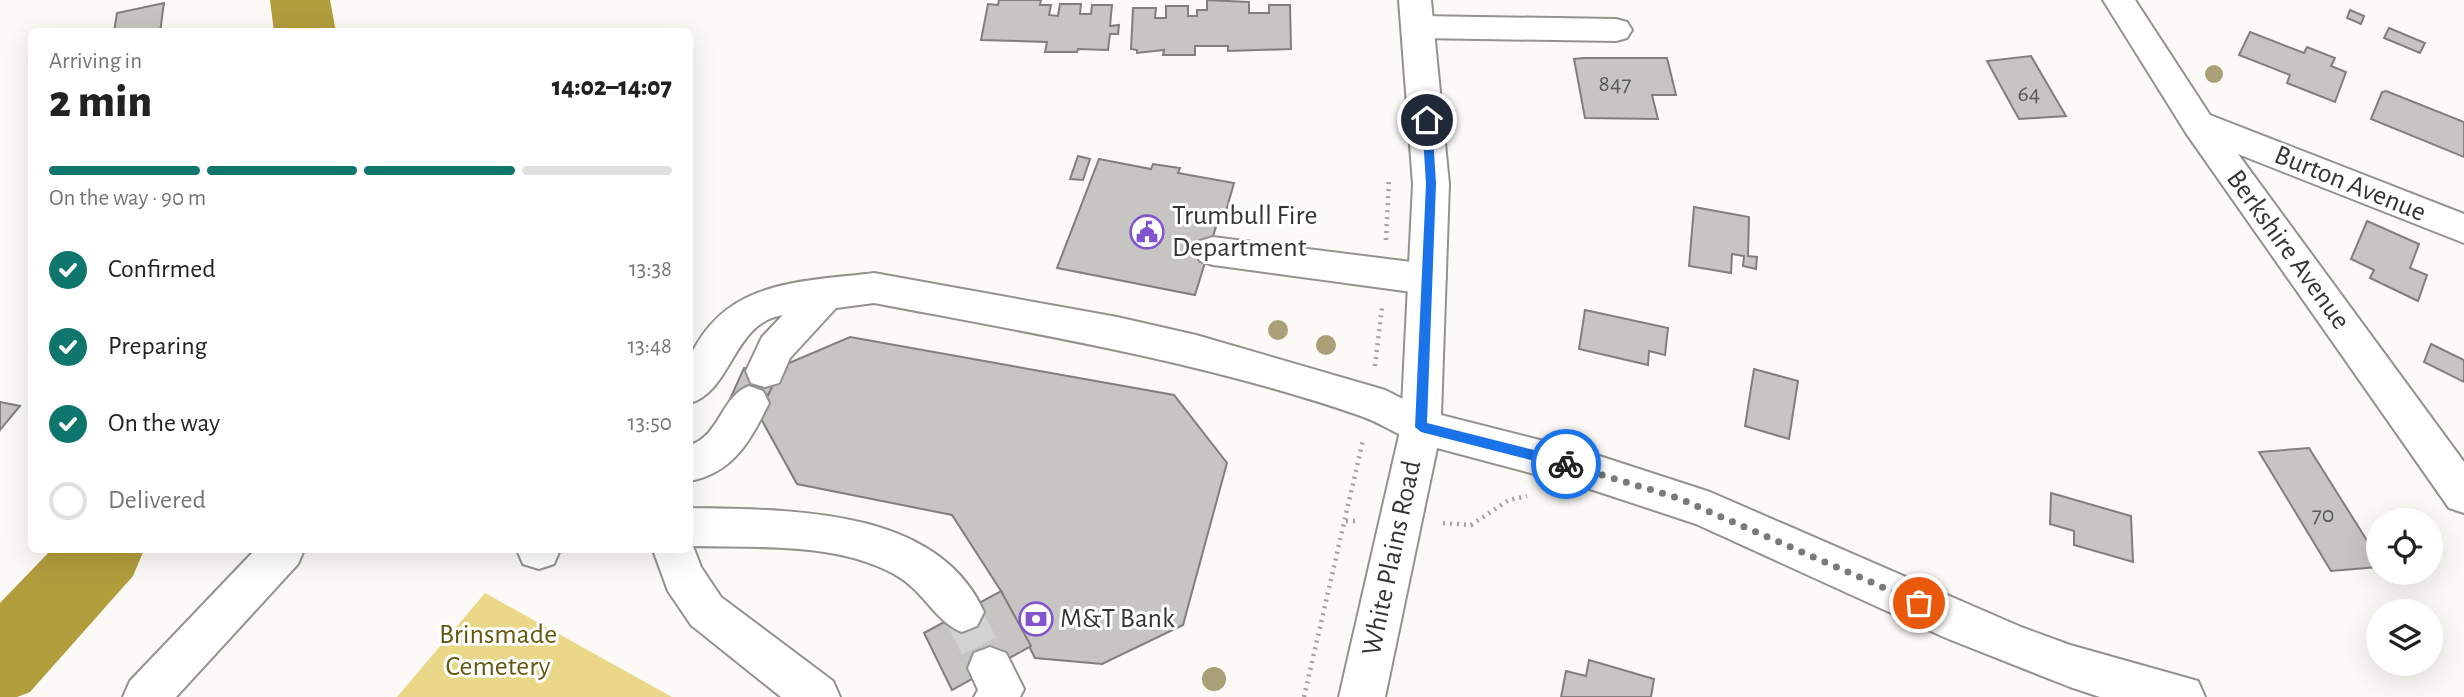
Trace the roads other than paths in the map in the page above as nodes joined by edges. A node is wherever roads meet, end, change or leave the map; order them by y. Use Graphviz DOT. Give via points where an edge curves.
graph roads {
  1 [pos="2119,0"];
  2 [pos="1416,13"];
  3 [pos="1616,30"];
  4 [pos="2198,124"];
  5 [pos="2464,229"];
  6 [pos="1213,251"];
  7 [pos="1427,279"];
  8 [pos="826,294"];
  9 [pos="693,383"];
  10 [pos="1421,427"];
  11 [pos="693,463"];
  12 [pos="2464,495"];
  13 [pos="693,527"];
  14 [pos="280,553"];
  15 [pos="675,553"];
  16 [pos="962,612"];
  17 [pos="146,697"];
  18 [pos="817,697"];
  19 [pos="1363,697"];
  20 [pos="2182,697"];
  1 -- 4 [label="main road, Berkshire Avenue"];
  2 -- 3 [label="main road"];
  2 -- 7 [label="main road, White Plains Road" via="1430,144"];
  4 -- 5 [label="main road, Burton Avenue"];
  4 -- 12 [label="main road, Berkshire Avenue"];
  6 -- 7 [label="main road"];
  7 -- 10 [label="main road, White Plains Road"];
  8 -- 9 [label="main road" via="769,302 736,321"];
  8 -- 10 [label="main road" via="874,288 1117,333 1371,402"];
  8 -- 11 [label="main road" via="776,348 736,430 709,460"];
  10 -- 19 [label="main road, White Plains Road"];
  10 -- 20 [label="main road" via="1594,471 1678,498 1993,636 2077,668"];
  13 -- 16 [label="main road" via="818,532 907,556 954,598"];
  14 -- 17 [label="main road"];
  15 -- 18 [label="main road" via="683,577 706,611"];
}
